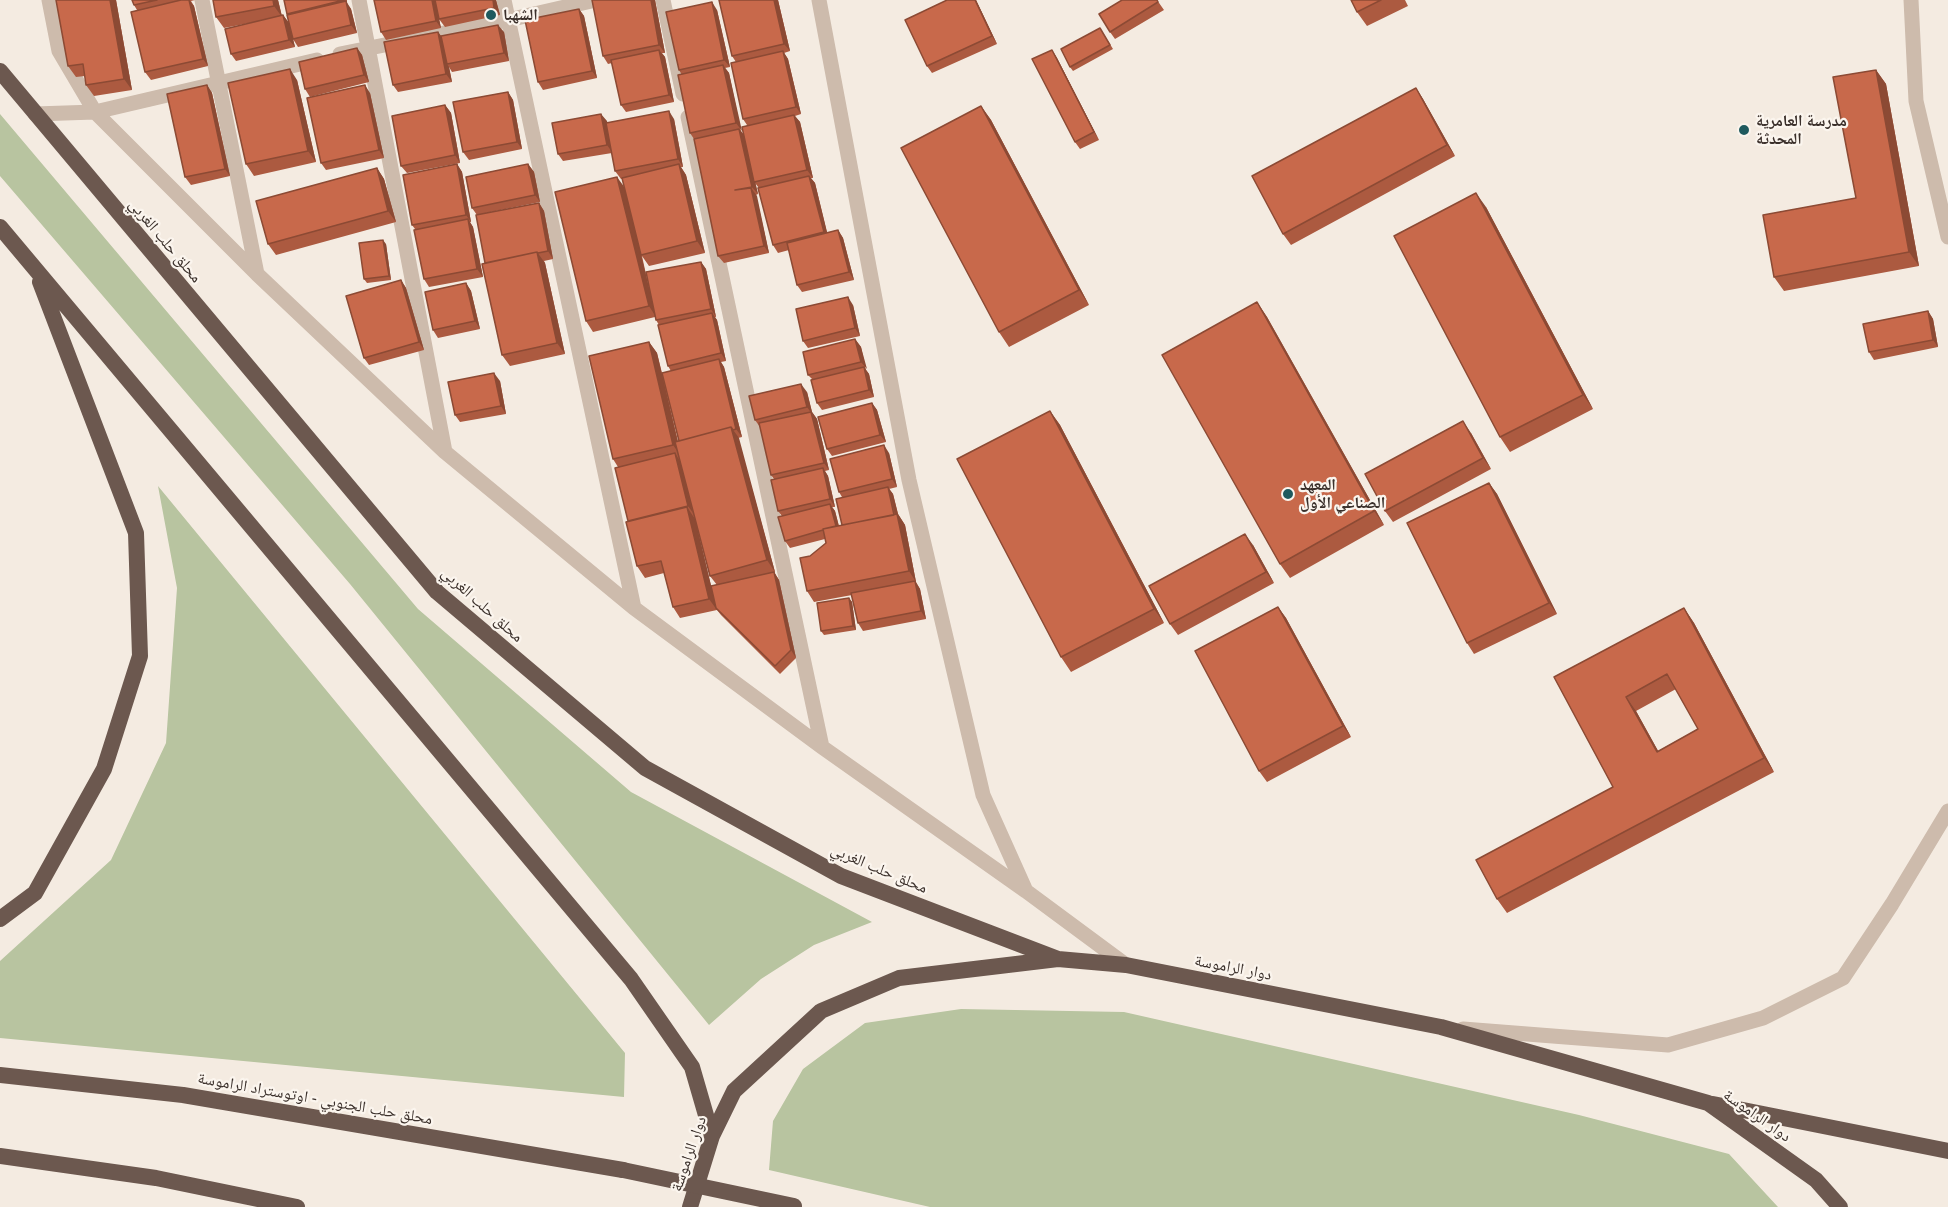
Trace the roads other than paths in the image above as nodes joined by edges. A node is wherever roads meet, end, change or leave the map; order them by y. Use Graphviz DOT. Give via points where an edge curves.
graph roads {
  1 [pos="49,0"];
  2 [pos="202,0"];
  3 [pos="359,0"];
  4 [pos="504,0"];
  5 [pos="596,0"];
  6 [pos="663,0"];
  7 [pos="819,0"];
  8 [pos="1911,0"];
  9 [pos="508,20"];
  10 [pos="368,47"];
  11 [pos="0,71"];
  12 [pos="219,83"];
  13 [pos="95,112"];
  14 [pos="34,114"];
  15 [pos="0,227"];
  16 [pos="1948,237"];
  17 [pos="35,270"];
  18 [pos="257,274"];
  19 [pos="445,452"];
  20 [pos="634,608"];
  21 [pos="822,747"];
  22 [pos="1948,811"];
  23 [pos="1026,891"];
  24 [pos="0,919"];
  25 [pos="1058,959"];
  26 [pos="1126,964"];
  27 [pos="1441,1027"];
  28 [pos="0,1075"];
  29 [pos="1708,1103"];
  30 [pos="712,1136"];
  31 [pos="1948,1151"];
  32 [pos="0,1156"];
  33 [pos="297,1207"];
  34 [pos="690,1207"];
  35 [pos="796,1207"];
  36 [pos="1840,1207"];
  1 -- 13 [label="street" via="59,51"];
  2 -- 12 [label="street"];
  3 -- 10 [label="street"];
  4 -- 9 [label="street"];
  5 -- 9 [label="street"];
  6 -- 21 [label="street"];
  7 -- 23 [label="street" via="914,503 983,795"];
  8 -- 16 [label="street" via="1916,101"];
  9 -- 10 [label="street"];
  9 -- 20 [label="street"];
  10 -- 12 [label="street"];
  10 -- 19 [label="street"];
  11 -- 14 [label="highway, محلق حلب الغربي"];
  12 -- 13 [label="street"];
  12 -- 18 [label="street"];
  13 -- 14 [label="street"];
  13 -- 18 [label="street"];
  14 -- 25 [label="highway, محلق حلب الغربي" via="437,592 645,768 842,876"];
  15 -- 17 [label="highway"];
  17 -- 24 [label="highway" via="136,533 140,656 104,769 35,893"];
  17 -- 30 [label="highway" via="631,979 692,1067"];
  18 -- 19 [label="street"];
  19 -- 20 [label="street"];
  20 -- 21 [label="street"];
  21 -- 23 [label="street"];
  22 -- 27 [label="street" via="1843,978 1763,1018 1668,1045"];
  23 -- 26 [label="street"];
  25 -- 26 [label="highway, دوار الراموسة"];
  25 -- 30 [label="highway, دوار الراموسة" via="899,978 821,1011 734,1091"];
  26 -- 27 [label="highway, دوار الراموسة"];
  27 -- 29 [label="highway, دوار الراموسة"];
  28 -- 35 [label="highway, محلق حلب الجنوبي - اوتوستراد الراموسة, bridge" via="183,1095 622,1170"];
  29 -- 31 [label="highway"];
  29 -- 36 [label="highway, دوار الراموسة" via="1816,1180"];
  30 -- 34 [label="highway, دوار الراموسة"];
  32 -- 33 [label="highway" via="156,1178"];
}
